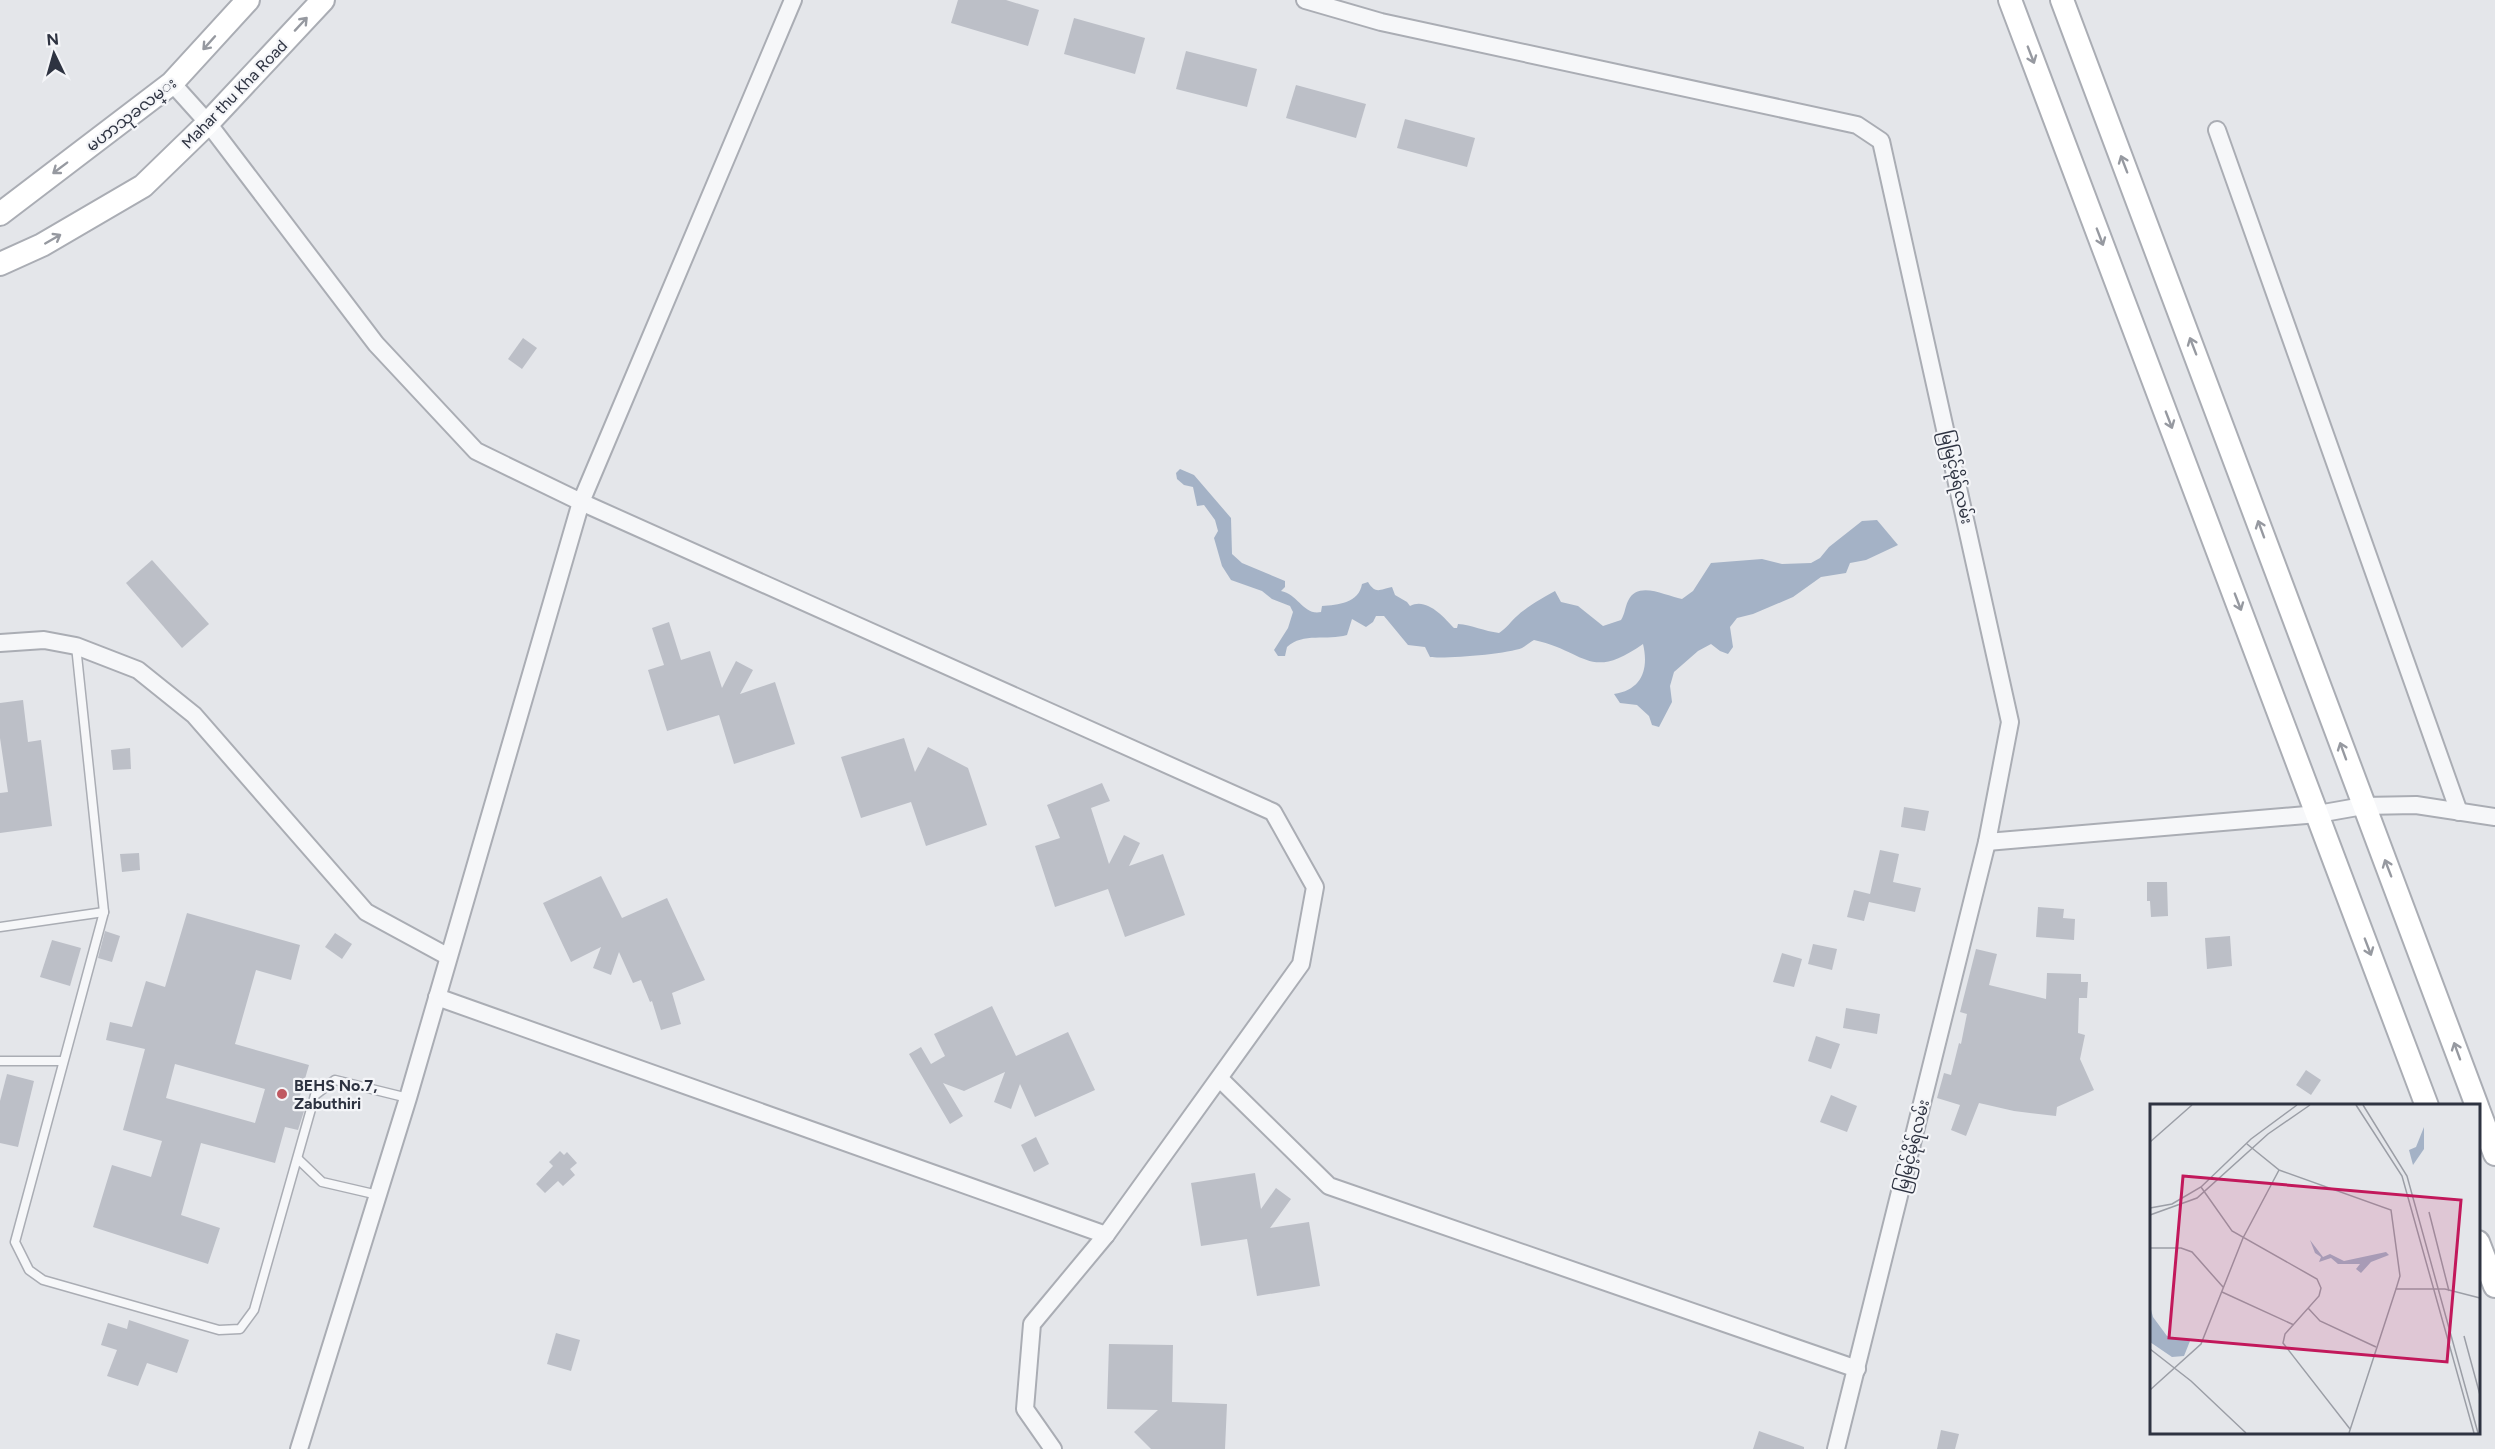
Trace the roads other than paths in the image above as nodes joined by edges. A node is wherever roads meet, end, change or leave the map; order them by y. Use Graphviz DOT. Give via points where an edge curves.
graph roads {
  1 [pos="248,0"];
  2 [pos="323,0"];
  3 [pos="793,0"];
  4 [pos="1305,0"];
  5 [pos="2010,0"];
  6 [pos="2062,0"];
  7 [pos="172,83"];
  8 [pos="208,123"];
  9 [pos="2217,130"];
  10 [pos="0,214"];
  11 [pos="0,264"];
  12 [pos="581,502"];
  13 [pos="0,643"];
  14 [pos="76,646"];
  15 [pos="2363,806"];
  16 [pos="2459,812"];
  17 [pos="2318,814"];
  18 [pos="2495,817"];
  19 [pos="1987,842"];
  20 [pos="104,912"];
  21 [pos="0,927"];
  22 [pos="447,956"];
  23 [pos="437,997"];
  24 [pos="0,1061"];
  25 [pos="63,1061"];
  26 [pos="1220,1078"];
  27 [pos="408,1098"];
  28 [pos="2426,1104"];
  29 [pos="2477,1104"];
  30 [pos="2480,1113"];
  31 [pos="2495,1154"];
  32 [pos="298,1159"];
  33 [pos="379,1195"];
  34 [pos="1106,1235"];
  35 [pos="2480,1247"];
  36 [pos="2495,1286"];
  37 [pos="1857,1369"];
  38 [pos="299,1449"];
  39 [pos="1053,1449"];
  40 [pos="1836,1449"];
  1 -- 7 [label="main road, မဟာသုခလမ္း, one-way"];
  8 -- 2 [label="main road, Mahar thu Kha Road, one-way"];
  3 -- 12 [label="street"];
  4 -- 19 [label="street, မြမြင့်မိုရ်လမ်း" via="1381,22 1857,125 1881,141 2010,722"];
  5 -- 17 [label="main road, one-way"];
  15 -- 6 [label="main road, one-way"];
  7 -- 8 [label="street"];
  7 -- 10 [label="main road, မဟာသုခလမ္း, one-way"];
  11 -- 8 [label="main road, Mahar thu Kha Road, one-way" via="42,245 143,186"];
  8 -- 12 [label="street" via="376,344 476,451"];
  9 -- 16 [label="street"];
  12 -- 22 [label="street"];
  12 -- 26 [label="street" via="1273,812 1315,887 1301,964"];
  13 -- 14 [label="street" via="44,640"];
  14 -- 20 [label="lane"];
  14 -- 22 [label="street" via="138,670 194,715 366,912"];
  15 -- 16 [label="street" via="2416,805"];
  15 -- 17 [label="street"];
  29 -- 15 [label="main road, one-way"];
  16 -- 18 [label="street"];
  17 -- 19 [label="street"];
  17 -- 28 [label="main road, one-way"];
  19 -- 37 [label="street, မြမြင့်မိုရ်လမ်း"];
  20 -- 21 [label="lane"];
  20 -- 25 [label="lane"];
  22 -- 23 [label="street"];
  23 -- 27 [label="street"];
  23 -- 34 [label="street"];
  24 -- 25 [label="lane"];
  25 -- 32 [label="lane" via="15,1242 29,1270 43,1280 219,1330 240,1329 254,1310"];
  26 -- 34 [label="street"];
  26 -- 37 [label="street" via="1329,1186"];
  27 -- 32 [label="lane" via="335,1080 315,1095"];
  27 -- 33 [label="street"];
  30 -- 31 [label="main road"];
  32 -- 33 [label="lane" via="322,1182"];
  33 -- 38 [label="street"];
  34 -- 39 [label="street" via="1032,1324 1025,1409"];
  35 -- 36 [label="main road"];
  37 -- 40 [label="street, မြမြင့်မိုရ်လမ်း"];
}
